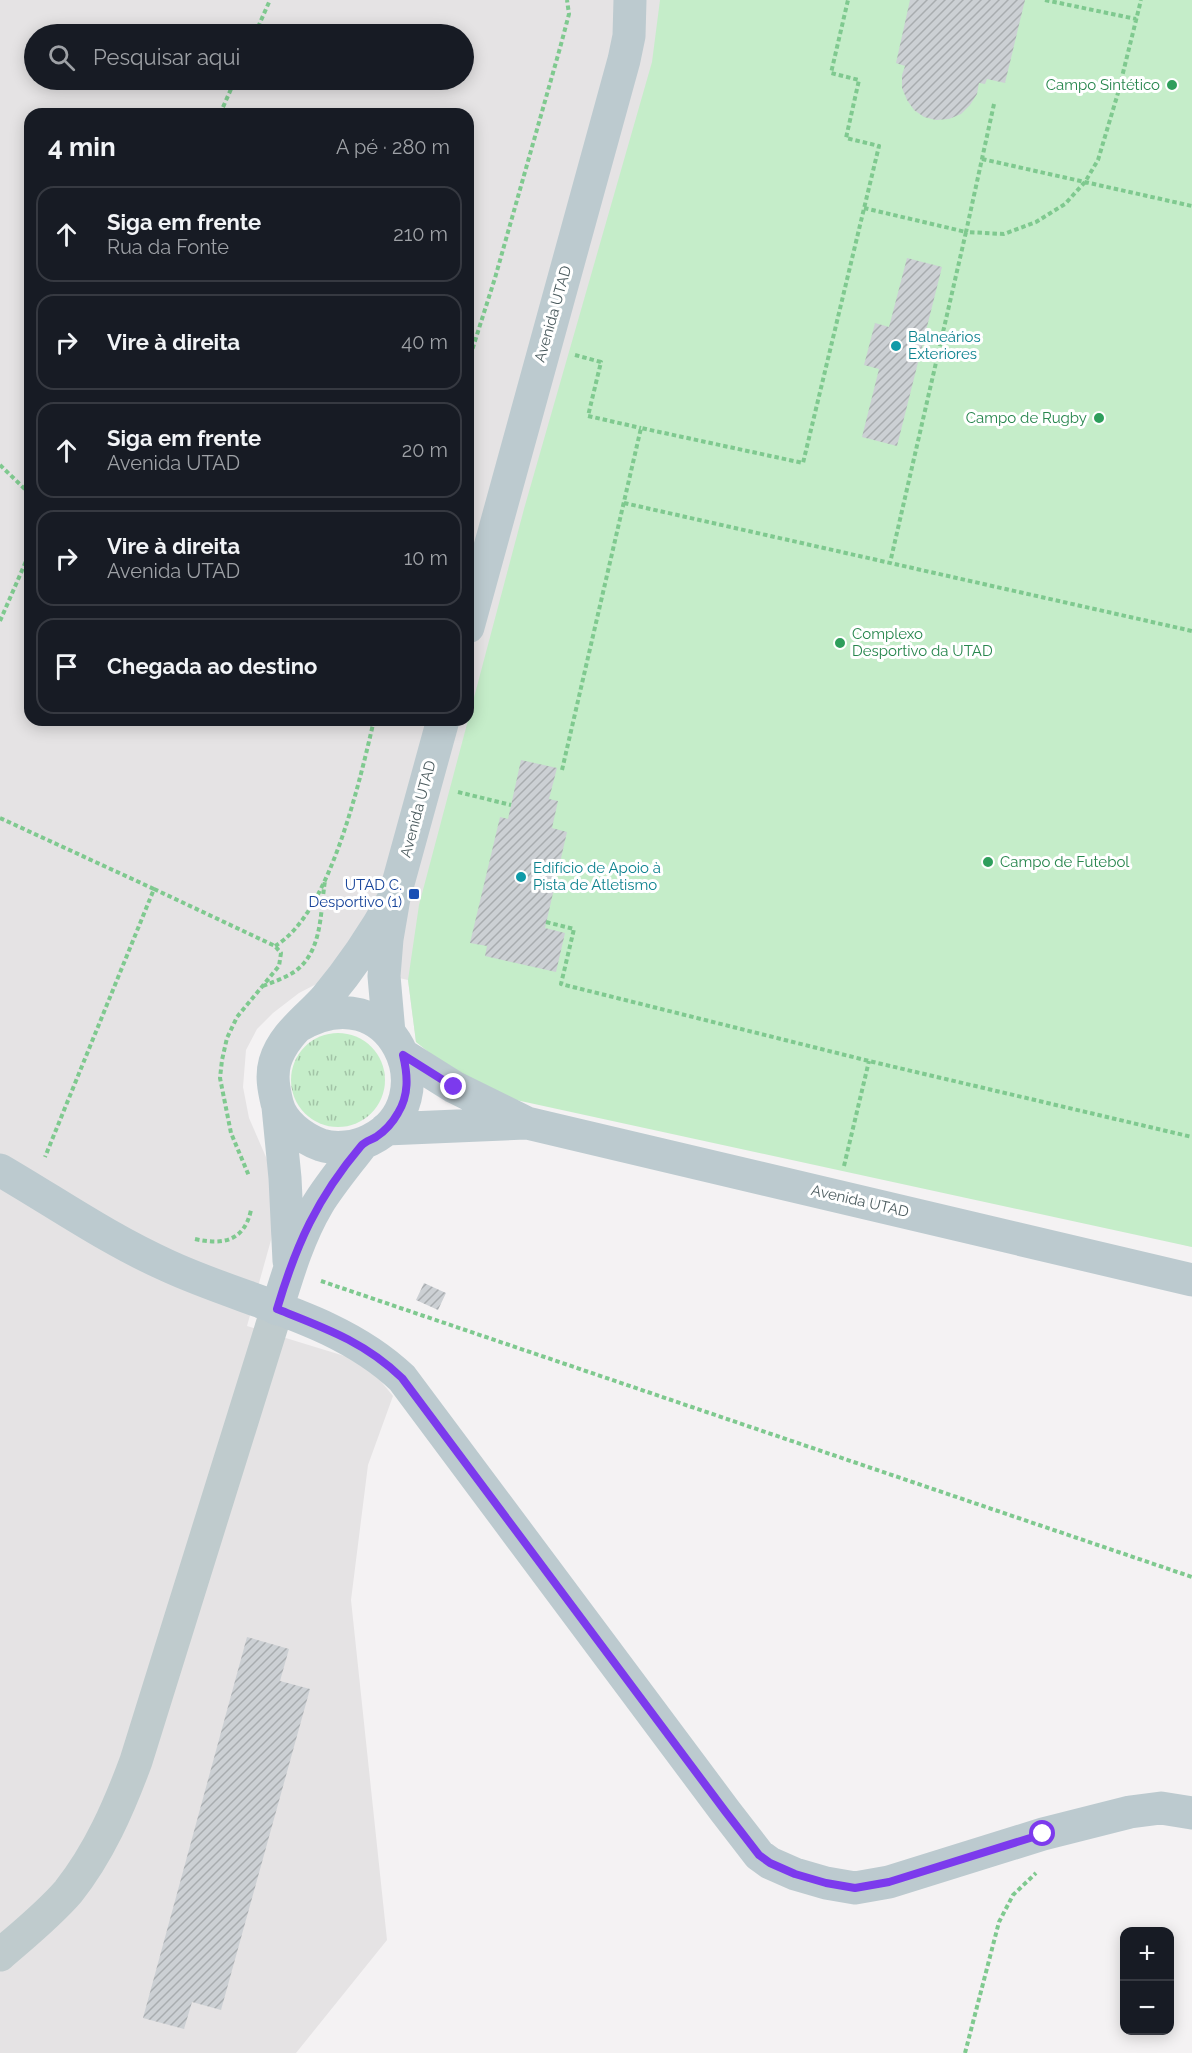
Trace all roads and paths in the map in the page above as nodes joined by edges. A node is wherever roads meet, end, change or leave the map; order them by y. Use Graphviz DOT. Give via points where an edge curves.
graph roads {
  1 [pos="270,0"];
  2 [pos="567,0"];
  3 [pos="630,0"];
  4 [pos="848,0"];
  5 [pos="1046,0"];
  6 [pos="1141,0"];
  7 [pos="1136,19"];
  8 [pos="259,24"];
  9 [pos="231,90"];
  10 [pos="994,104"];
  11 [pos="223,108"];
  12 [pos="982,159"];
  13 [pos="1085,182"];
  14 [pos="1192,206"];
  15 [pos="864,208"];
  16 [pos="966,232"];
  17 [pos="474,344"];
  18 [pos="573,355"];
  19 [pos="641,428"];
  20 [pos="0,465"];
  21 [pos="24,488"];
  22 [pos="624,503"];
  23 [pos="890,563"];
  24 [pos="24,566"];
  25 [pos="474,605"];
  26 [pos="0,621"];
  27 [pos="1192,631"];
  28 [pos="373,726"];
  29 [pos="440,726"];
  30 [pos="562,770"];
  31 [pos="425,784"];
  32 [pos="511,805"];
  33 [pos="0,818"];
  34 [pos="326,877"];
  35 [pos="154,889"];
  36 [pos="394,898"];
  37 [pos="546,922"];
  38 [pos="275,946"];
  39 [pos="262,986"];
  40 [pos="297,1027"];
  41 [pos="396,1044"];
  42 [pos="869,1061"];
  43 [pos="278,1107"];
  44 [pos="527,1123"];
  45 [pos="374,1136"];
  46 [pos="1192,1137"];
  47 [pos="36,1153"];
  48 [pos="45,1157"];
  49 [pos="54,1163"];
  50 [pos="0,1170"];
  51 [pos="251,1185"];
  52 [pos="837,1196"];
  53 [pos="252,1205"];
  54 [pos="186,1237"];
  55 [pos="289,1270"];
  56 [pos="1192,1280"];
  57 [pos="277,1309"];
  58 [pos="1192,1577"];
  59 [pos="1192,1813"];
  60 [pos="1038,1871"];
  61 [pos="2,1951"];
  62 [pos="965,2053"];
  1 -- 8 [label="path"];
  2 -- 17 [label="path" via="569,14 563,37"];
  3 -- 25 [label="street, Avenida UTAD" via="624,60"];
  4 -- 15 [label="path" via="831,73 860,80 846,138 879,146"];
  5 -- 7 [label="path"];
  6 -- 7 [label="path"];
  7 -- 13 [label="path" via="1098,160"];
  9 -- 11 [label="path"];
  10 -- 12 [label="path"];
  12 -- 13 [label="path"];
  12 -- 16 [label="path"];
  13 -- 14 [label="path"];
  13 -- 16 [label="path" via="1065,204 1036,222 1004,234"];
  15 -- 16 [label="path"];
  15 -- 19 [label="path" via="803,463"];
  16 -- 23 [label="path"];
  18 -- 19 [label="path" via="601,362 588,416"];
  19 -- 22 [label="path"];
  20 -- 21 [label="path"];
  22 -- 23 [label="path"];
  22 -- 30 [label="path"];
  23 -- 27 [label="path"];
  24 -- 26 [label="path"];
  28 -- 34 [label="path" via="356,796"];
  29 -- 31 [label="street, Avenida UTAD"];
  31 -- 32 [label="path"];
  31 -- 36 [label="street, Avenida UTAD"];
  33 -- 35 [label="path"];
  34 -- 38 [label="path" via="307,912 285,940"];
  34 -- 39 [label="path" via="316,941 308,959 293,972"];
  35 -- 38 [label="path"];
  35 -- 48 [label="path"];
  36 -- 40 [label="street, Avenida UTAD" via="377,930 347,971"];
  36 -- 41 [label="street, Avenida UTAD" via="384,976"];
  37 -- 42 [label="path" via="574,929 561,984"];
  38 -- 39 [label="path" via="281,953 279,966"];
  39 -- 51 [label="path" via="237,1017 227,1038 220,1078 231,1133"];
  40 -- 41 [label="street, Avenida UTAD" via="334,1012 354,1013 373,1020"];
  40 -- 43 [label="street, Avenida UTAD" via="283,1043 274,1064 273,1086"];
  41 -- 44 [label="street, Avenida UTAD" via="454,1087"];
  41 -- 45 [label="street, Avenida UTAD" via="407,1075 406,1095 398,1114"];
  42 -- 46 [label="path"];
  42 -- 52 [label="path"];
  43 -- 45 [label="street, Avenida UTAD" via="304,1137 323,1145 343,1147"];
  43 -- 55 [label="street"];
  44 -- 45 [label="street, Avenida UTAD"];
  44 -- 52 [label="street, Avenida UTAD"];
  45 -- 55 [label="street" via="318,1204"];
  47 -- 48 [label="path"];
  48 -- 49 [label="path"];
  50 -- 57 [label="street" via="142,1254"];
  52 -- 56 [label="street, Avenida UTAD"];
  53 -- 54 [label="path" via="243,1228 229,1241 213,1243"];
  55 -- 57 [label="street"];
  55 -- 58 [label="path"];
  57 -- 59 [label="street" via="349,1339 384,1361 402,1378 725,1811 759,1855 770,1863 826,1883 855,1888 889,1882 1043,1834 1130,1812 1161,1808"];
  57 -- 61 [label="street" via="136,1761 115,1814 90,1862 68,1891"];
  60 -- 62 [label="path" via="1013,1895 999,1922"];
}
